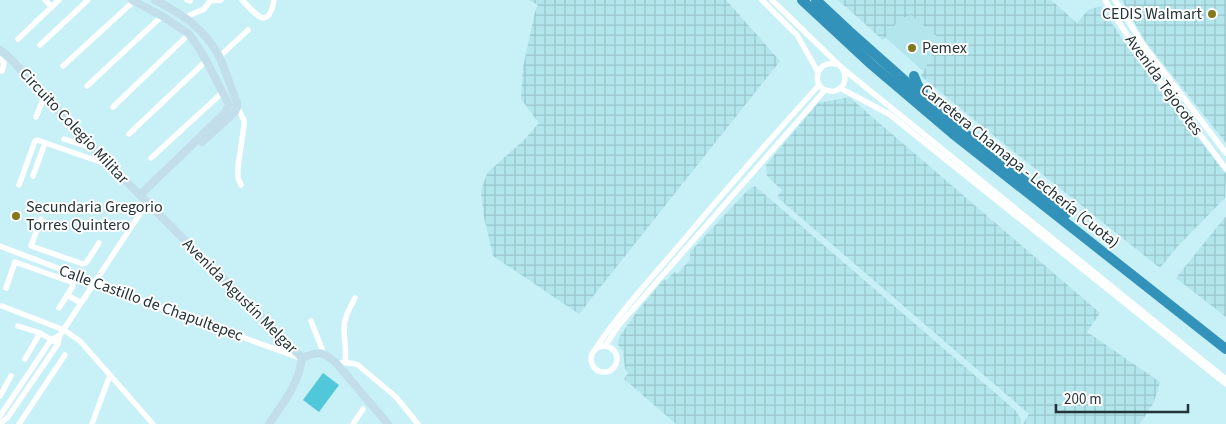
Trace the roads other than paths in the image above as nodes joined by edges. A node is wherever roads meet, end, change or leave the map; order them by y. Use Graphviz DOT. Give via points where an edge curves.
graph roads {
  1 [pos="45,0"];
  2 [pos="59,0"];
  3 [pos="88,0"];
  4 [pos="133,0"];
  5 [pos="155,0"];
  6 [pos="221,0"];
  7 [pos="242,0"];
  8 [pos="274,0"];
  9 [pos="762,0"];
  10 [pos="772,0"];
  11 [pos="802,0"];
  12 [pos="816,0"];
  13 [pos="1105,0"];
  14 [pos="1115,0"];
  15 [pos="210,1"];
  16 [pos="52,7"];
  17 [pos="162,16"];
  18 [pos="186,18"];
  19 [pos="248,30"];
  20 [pos="848,31"];
  21 [pos="189,34"];
  22 [pos="18,38"];
  23 [pos="40,45"];
  24 [pos="876,46"];
  25 [pos="0,50"];
  26 [pos="219,57"];
  27 [pos="0,59"];
  28 [pos="206,61"];
  29 [pos="62,66"];
  30 [pos="840,67"];
  31 [pos="2,71"];
  32 [pos="818,72"];
  33 [pos="914,76"];
  34 [pos="819,85"];
  35 [pos="87,86"];
  36 [pos="840,88"];
  37 [pos="825,90"];
  38 [pos="222,92"];
  39 [pos="45,96"];
  40 [pos="113,107"];
  41 [pos="233,107"];
  42 [pos="36,117"];
  43 [pos="957,126"];
  44 [pos="129,134"];
  45 [pos="64,139"];
  46 [pos="45,143"];
  47 [pos="94,149"];
  48 [pos="1226,153"];
  49 [pos="152,158"];
  50 [pos="111,166"];
  51 [pos="1226,169"];
  52 [pos="33,176"];
  53 [pos="19,185"];
  54 [pos="241,186"];
  55 [pos="143,199"];
  56 [pos="41,219"];
  57 [pos="99,243"];
  58 [pos="0,246"];
  59 [pos="31,246"];
  60 [pos="18,253"];
  61 [pos="27,257"];
  62 [pos="72,261"];
  63 [pos="15,262"];
  64 [pos="68,272"];
  65 [pos="95,283"];
  66 [pos="6,288"];
  67 [pos="67,295"];
  68 [pos="356,298"];
  69 [pos="81,303"];
  70 [pos="2,306"];
  71 [pos="58,308"];
  72 [pos="311,321"];
  73 [pos="18,326"];
  74 [pos="40,333"];
  75 [pos="62,333"];
  76 [pos="51,340"];
  77 [pos="1226,340"];
  78 [pos="58,344"];
  79 [pos="605,346"];
  80 [pos="596,348"];
  81 [pos="1226,349"];
  82 [pos="324,354"];
  83 [pos="65,355"];
  84 [pos="302,358"];
  85 [pos="25,359"];
  86 [pos="341,363"];
  87 [pos="40,370"];
  88 [pos="110,375"];
  89 [pos="12,376"];
  90 [pos="50,376"];
  91 [pos="1226,379"];
  92 [pos="1226,384"];
  93 [pos="0,396"];
  94 [pos="363,409"];
  95 [pos="2,419"];
  96 [pos="19,424"];
  97 [pos="92,424"];
  98 [pos="153,424"];
  99 [pos="269,424"];
  100 [pos="353,424"];
  101 [pos="388,424"];
  102 [pos="418,424"];
  1 -- 16 [label="street"];
  2 -- 16 [label="street"];
  3 -- 23 [label="street"];
  4 -- 17 [label="main road"];
  4 -- 29 [label="street"];
  5 -- 18 [label="main road"];
  6 -- 15 [label="street"];
  7 -- 8 [label="street" via="258,16 265,18"];
  9 -- 32 [label="street" via="797,35"];
  10 -- 30 [label="street"];
  11 -- 81 [label="highway, Carretera Chamapa - Lechería (Cuota)" via="952,134"];
  12 -- 20 [label="highway, Carretera Chamapa - Lechería (Cuota)"];
  13 -- 51 [label="street, Avenida Tejocotes" via="1137,49"];
  14 -- 48 [label="street, Avenida Tejocotes" via="1144,46"];
  15 -- 18 [label="street" via="204,9"];
  16 -- 22 [label="street"];
  17 -- 21 [label="main road"];
  17 -- 35 [label="street"];
  18 -- 26 [label="main road" via="209,40"];
  19 -- 26 [label="street"];
  20 -- 24 [label="highway"];
  20 -- 43 [label="highway, Carretera Chamapa - Lechería (Cuota)"];
  21 -- 28 [label="main road"];
  21 -- 40 [label="street"];
  25 -- 39 [label="main road, Circuito Colegio Militar"];
  26 -- 41 [label="main road"];
  27 -- 31 [label="street" via="4,63"];
  28 -- 38 [label="main road"];
  28 -- 44 [label="street"];
  30 -- 32 [label="street" via="831,63"];
  30 -- 36 [label="street" via="846,75"];
  30 -- 91 [label="street"];
  32 -- 34 [label="street"];
  33 -- 43 [label="highway" via="924,93"];
  34 -- 37 [label="street"];
  34 -- 80 [label="street" via="614,322"];
  36 -- 37 [label="street" via="830,92"];
  36 -- 92 [label="street" via="889,114"];
  37 -- 79 [label="street" via="619,325"];
  38 -- 41 [label="main road"];
  38 -- 49 [label="street"];
  39 -- 42 [label="street"];
  39 -- 47 [label="main road, Circuito Colegio Militar"];
  41 -- 54 [label="street" via="244,120 238,167"];
  41 -- 55 [label="main road"];
  43 -- 77 [label="highway, Carretera Chamapa - Lechería (Cuota)"];
  45 -- 47 [label="street"];
  46 -- 50 [label="street"];
  46 -- 52 [label="street"];
  46 -- 53 [label="street" via="36,140"];
  47 -- 50 [label="main road, Circuito Colegio Militar"];
  50 -- 55 [label="main road, Circuito Colegio Militar"];
  55 -- 65 [label="street"];
  55 -- 84 [label="main road, Avenida Agustín Melgar"];
  56 -- 59 [label="street"];
  57 -- 62 [label="street" via="86,263"];
  58 -- 60 [label="street, Calle Castillo de Chapultepec"];
  59 -- 61 [label="street"];
  59 -- 62 [label="street"];
  60 -- 61 [label="street, Calle Castillo de Chapultepec"];
  60 -- 63 [label="street"];
  61 -- 64 [label="street, Calle Castillo de Chapultepec"];
  62 -- 64 [label="street"];
  63 -- 66 [label="street"];
  63 -- 67 [label="street" via="71,282 73,285"];
  64 -- 65 [label="street, Calle Castillo de Chapultepec"];
  65 -- 69 [label="street"];
  65 -- 84 [label="street, Calle Castillo de Chapultepec"];
  67 -- 69 [label="street"];
  67 -- 71 [label="street"];
  68 -- 86 [label="street" via="345,321 347,354"];
  69 -- 75 [label="street"];
  70 -- 75 [label="street"];
  72 -- 82 [label="street"];
  73 -- 74 [label="street"];
  74 -- 76 [label="street"];
  74 -- 85 [label="street"];
  75 -- 76 [label="street"];
  75 -- 78 [label="street"];
  75 -- 88 [label="street" via="80,340"];
  76 -- 78 [label="street"];
  76 -- 95 [label="street"];
  78 -- 87 [label="street"];
  79 -- 80 [label="street"];
  79 -- 80 [label="street" via="617,354 618,362 608,372 594,368 591,361"];
  82 -- 84 [label="main road"];
  82 -- 86 [label="main road"];
  83 -- 90 [label="street"];
  84 -- 99 [label="main road, Avenida Agustín Melgar" via="299,376 291,393"];
  86 -- 101 [label="main road"];
  86 -- 102 [label="street" via="358,365 390,391"];
  87 -- 90 [label="street"];
  87 -- 95 [label="street"];
  88 -- 97 [label="street"];
  88 -- 98 [label="street"];
  89 -- 93 [label="street"];
  90 -- 96 [label="street"];
  94 -- 100 [label="street"];
}
